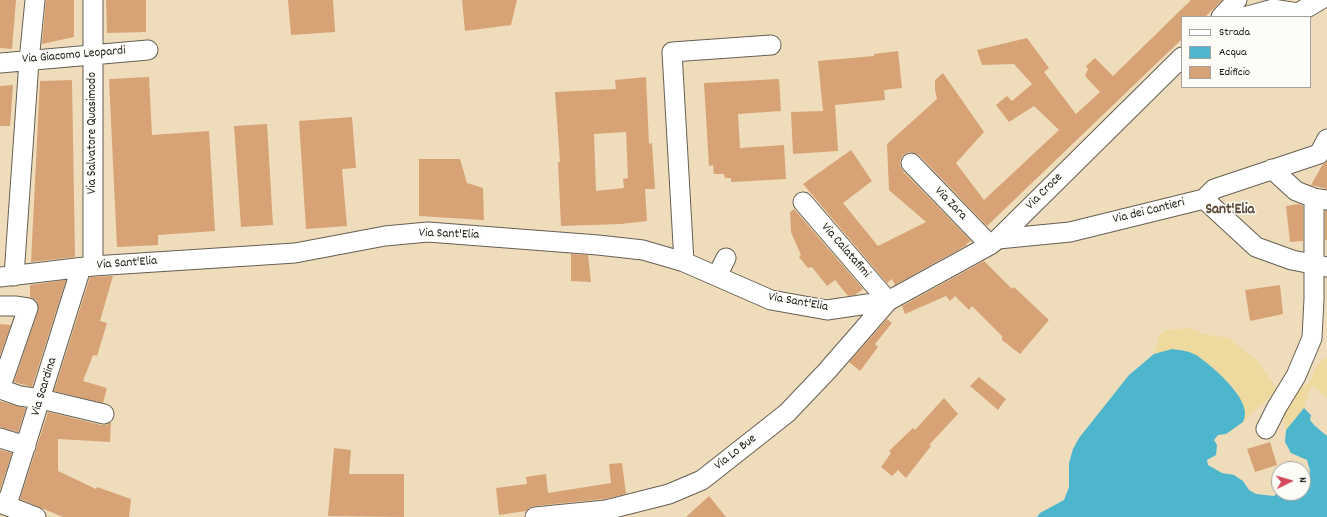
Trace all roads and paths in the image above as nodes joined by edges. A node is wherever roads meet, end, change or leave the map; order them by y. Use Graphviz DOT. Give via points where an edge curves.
graph roads {
  1 [pos="35,0"];
  2 [pos="93,0"];
  3 [pos="1237,0"];
  4 [pos="1320,0"];
  5 [pos="1222,16"];
  6 [pos="1248,16"];
  7 [pos="772,45"];
  8 [pos="148,50"];
  9 [pos="94,55"];
  10 [pos="1181,57"];
  11 [pos="29,60"];
  12 [pos="0,63"];
  13 [pos="1323,146"];
  14 [pos="911,163"];
  15 [pos="1272,169"];
  16 [pos="1204,199"];
  17 [pos="1321,199"];
  18 [pos="803,202"];
  19 [pos="994,242"];
  20 [pos="726,258"];
  21 [pos="684,262"];
  22 [pos="1321,265"];
  23 [pos="87,267"];
  24 [pos="717,276"];
  25 [pos="7,277"];
  26 [pos="888,301"];
  27 [pos="0,306"];
  28 [pos="0,389"];
  29 [pos="41,399"];
  30 [pos="104,414"];
  31 [pos="1266,429"];
  32 [pos="0,438"];
  33 [pos="26,446"];
  34 [pos="3,504"];
  35 [pos="36,517"];
  36 [pos="535,517"];
  1 -- 11 [label="street"];
  2 -- 9 [label="street, Via Salvatore Quasimodo"];
  3 -- 5 [label="street"];
  4 -- 6 [label="street" via="1298,13 1273,10"];
  7 -- 21 [label="street" via="672,52"];
  8 -- 9 [label="street, Via Giacomo Leopardi"];
  9 -- 11 [label="street, Via Giacomo Leopardi"];
  9 -- 23 [label="street, Via Salvatore Quasimodo"];
  10 -- 19 [label="street, Via Croce"];
  11 -- 12 [label="street, Via Giacomo Leopardi"];
  11 -- 25 [label="street"];
  13 -- 15 [label="street"];
  14 -- 19 [label="street, Via Zara"];
  15 -- 16 [label="street" via="1214,189"];
  15 -- 17 [label="street" via="1296,191"];
  16 -- 19 [label="street, Via dei Cantieri" via="1070,232"];
  16 -- 22 [label="street, Via dei Cantieri" via="1256,247 1292,260"];
  17 -- 22 [label="street"];
  18 -- 26 [label="street, Via Calatafimi"];
  19 -- 26 [label="street, Via Croce"];
  20 -- 24 [label="street"];
  21 -- 23 [label="street, Via Sant'Elia" via="643,250 598,244 428,232 385,236 295,253"];
  21 -- 24 [label="street, Via Sant'Elia"];
  22 -- 31 [label="street" via="1314,299 1312,338 1296,376"];
  23 -- 25 [label="street, Via Sant'Elia"];
  23 -- 29 [label="street, Via Scardina"];
  24 -- 26 [label="street, Via Sant'Elia" via="771,300 827,310"];
  26 -- 36 [label="street, Via Lo Bue" via="787,413 702,480 669,494 606,510"];
  27 -- 28 [label="street" via="28,308"];
  28 -- 29 [label="street" via="20,396"];
  29 -- 30 [label="street"];
  29 -- 33 [label="street, Via Scardina"];
  32 -- 33 [label="street"];
  33 -- 34 [label="street, Via Scardina" via="10,495"];
  34 -- 35 [label="street"];
}
